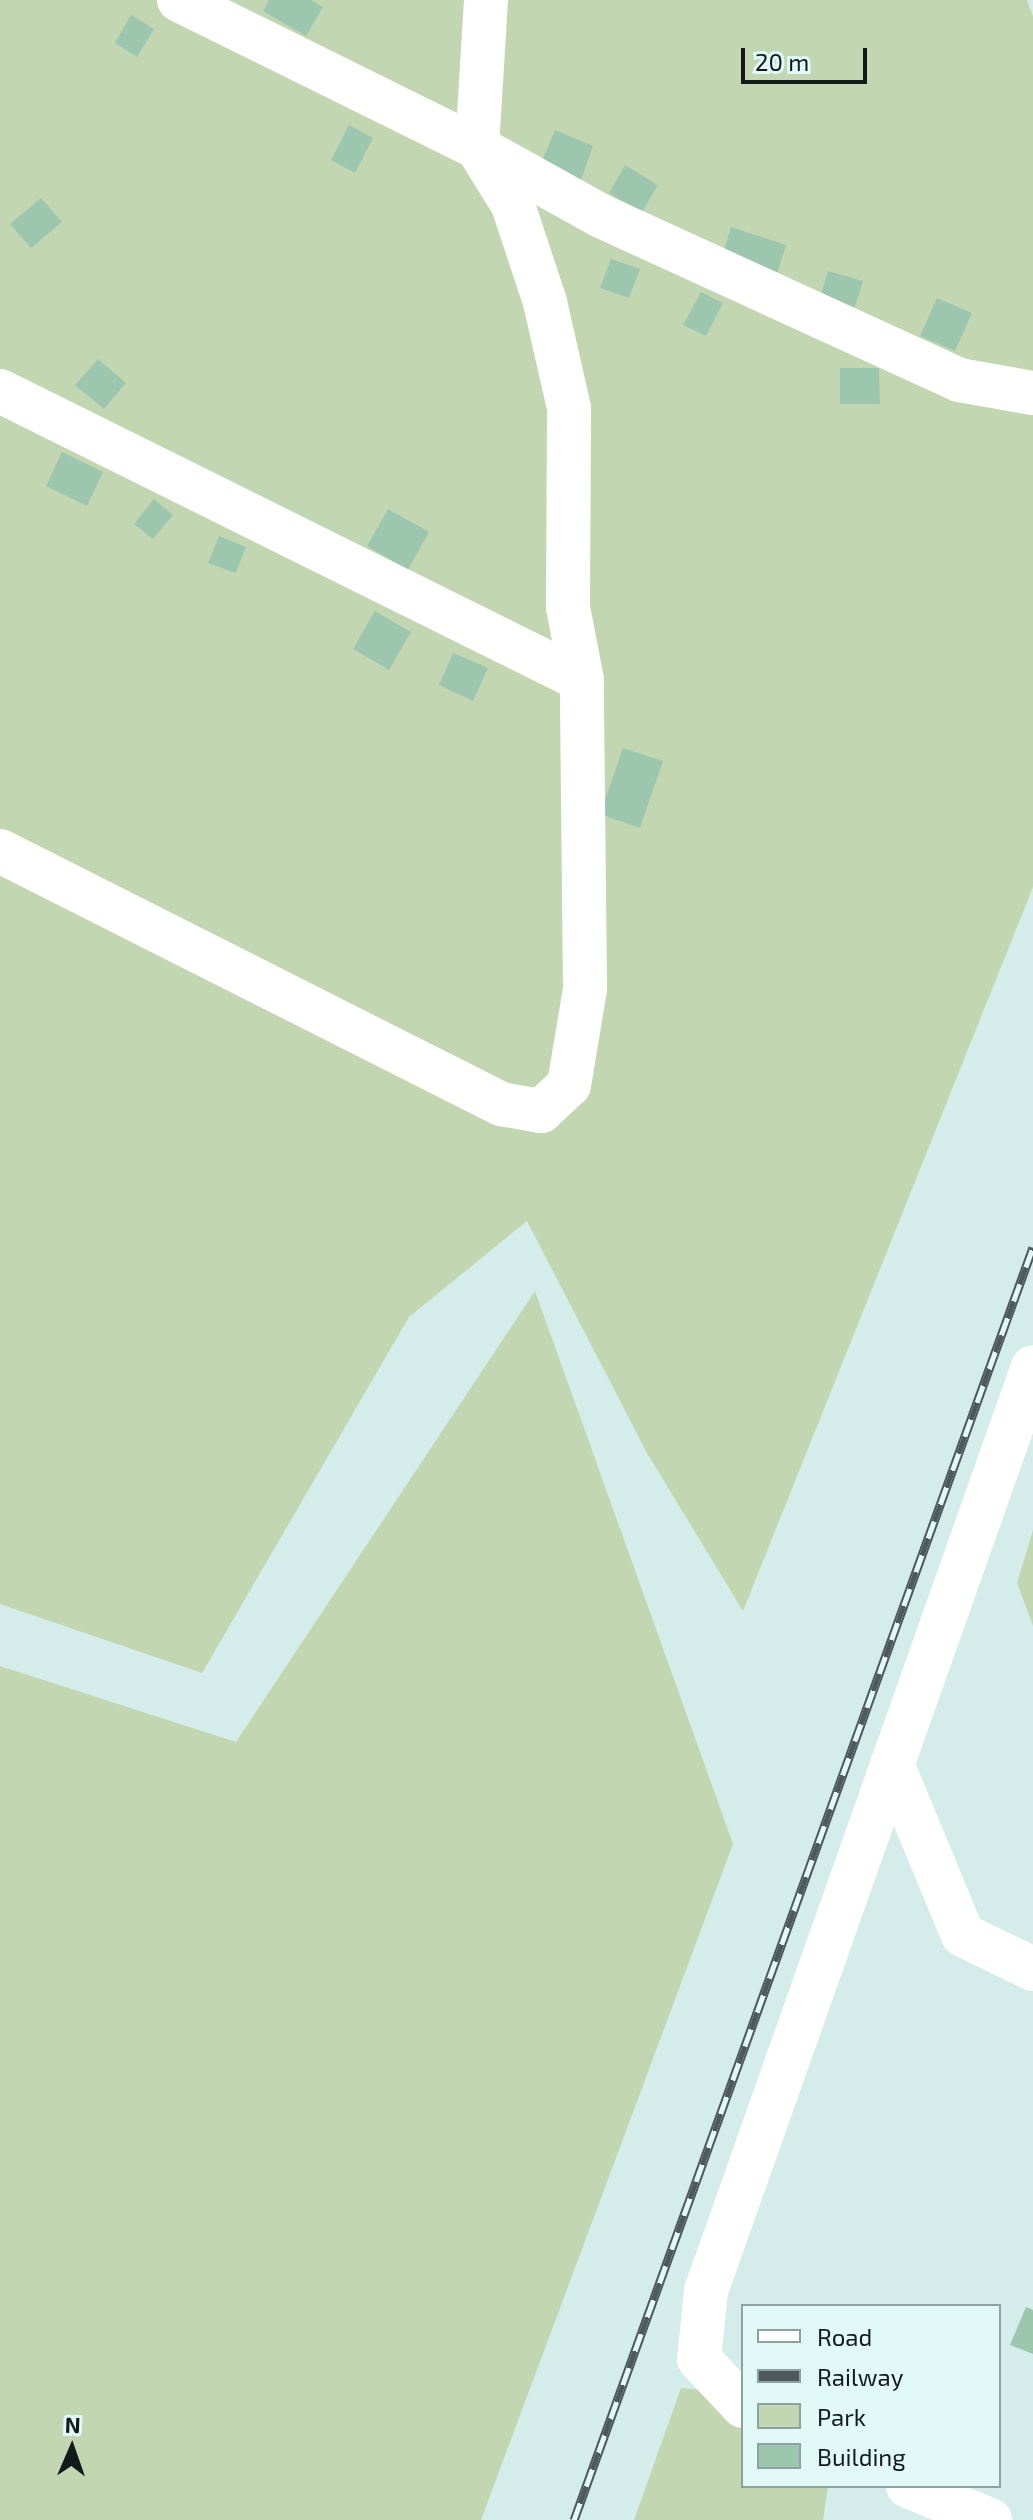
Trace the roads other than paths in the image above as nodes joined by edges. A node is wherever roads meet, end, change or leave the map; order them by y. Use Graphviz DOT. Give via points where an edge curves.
graph roads {
  1 [pos="179,0"];
  2 [pos="486,0"];
  3 [pos="477,147"];
  4 [pos="0,391"];
  5 [pos="1033,393"];
  6 [pos="582,680"];
  7 [pos="0,851"];
  8 [pos="1033,1367"];
  9 [pos="892,1764"];
  10 [pos="1033,1969"];
  11 [pos="741,2404"];
  12 [pos="913,2488"];
  13 [pos="990,2520"];
  1 -- 3 [label="street"];
  2 -- 3 [label="street"];
  3 -- 5 [label="street" via="601,216 959,380"];
  3 -- 6 [label="street" via="513,205 545,302 569,408 568,607"];
  4 -- 6 [label="street"];
  6 -- 7 [label="street" via="585,989 569,1085 541,1111 501,1104"];
  8 -- 9 [label="street"];
  9 -- 10 [label="street" via="963,1935"];
  9 -- 11 [label="street" via="706,2291 699,2359"];
  12 -- 13 [label="street"];
}
